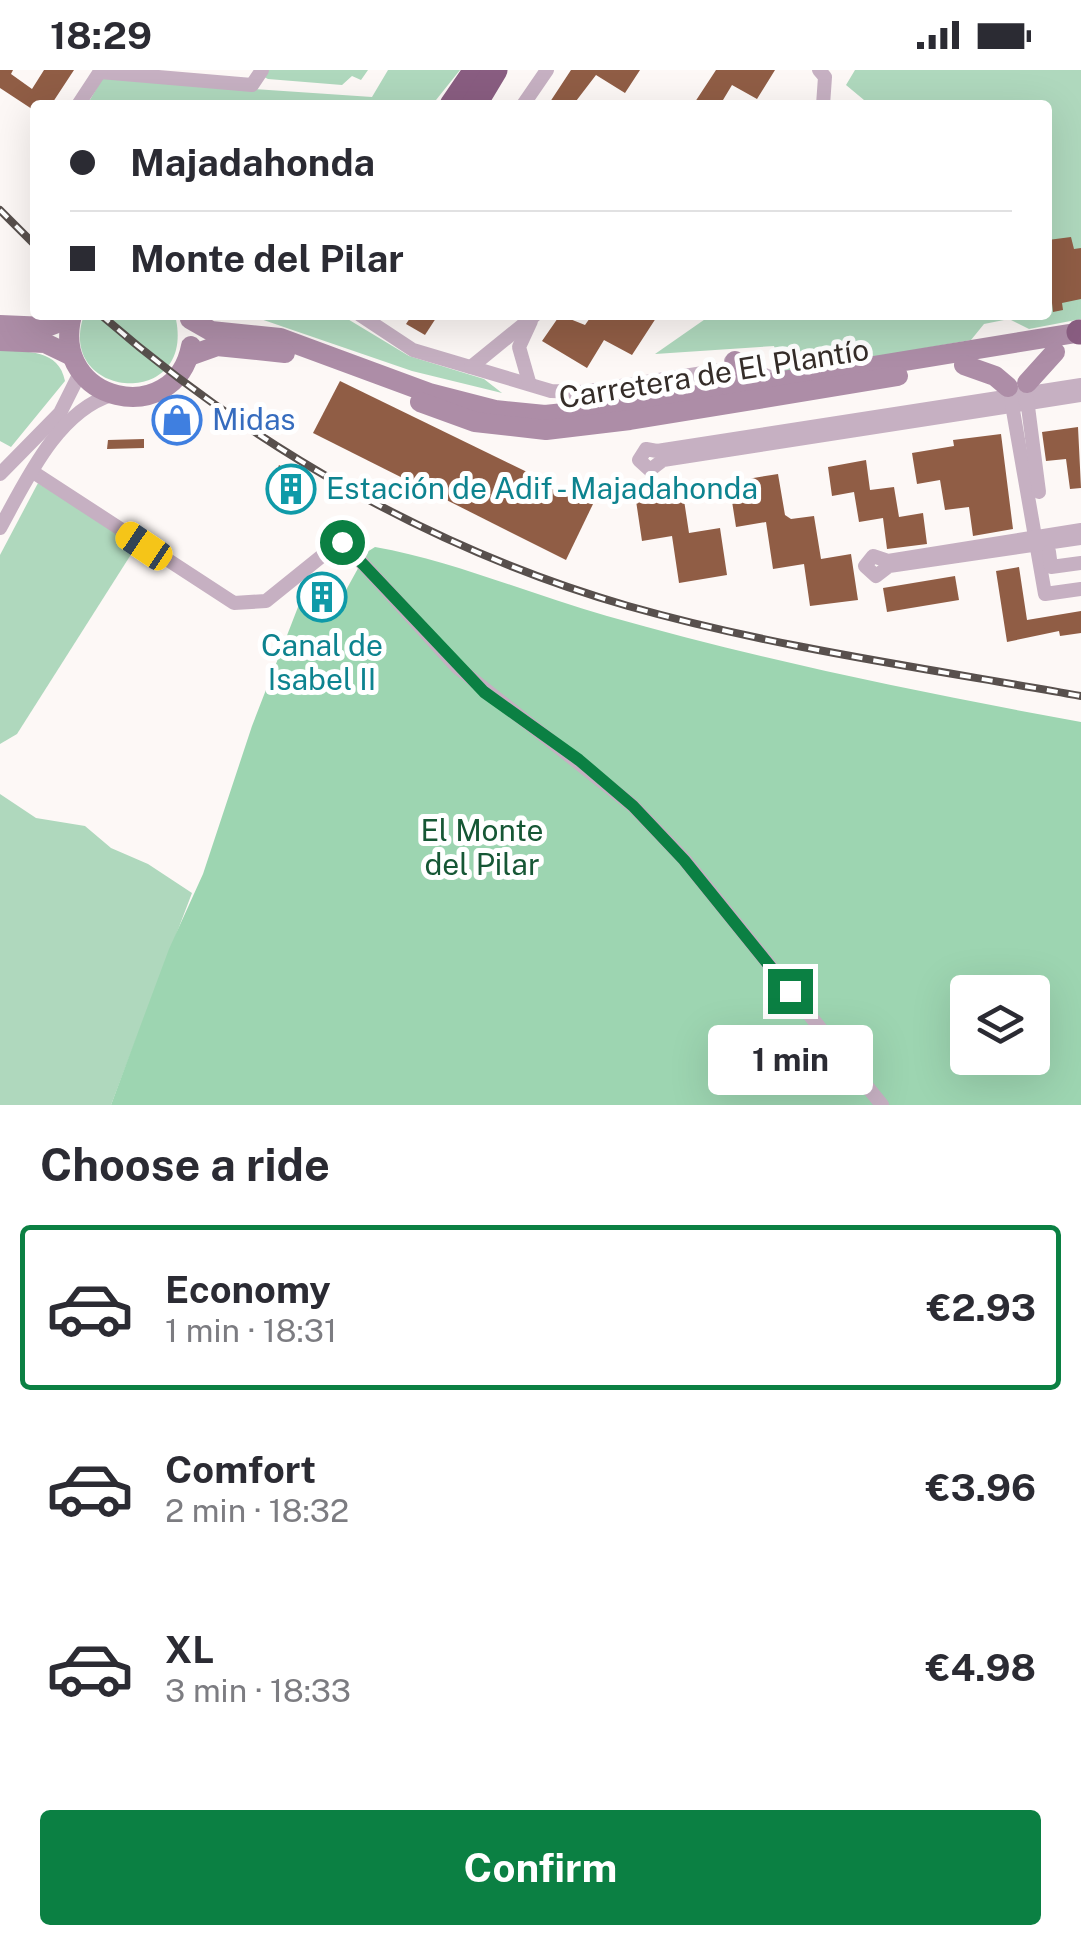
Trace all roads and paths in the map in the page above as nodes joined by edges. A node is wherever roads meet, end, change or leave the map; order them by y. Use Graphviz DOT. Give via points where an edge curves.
graph roads {
  1 [pos="262,70"];
  2 [pos="476,70"];
  3 [pos="494,70"];
  4 [pos="547,70"];
  5 [pos="819,70"];
  6 [pos="100,71"];
  7 [pos="170,74"];
  8 [pos="81,100"];
  9 [pos="455,100"];
  10 [pos="477,100"];
  11 [pos="527,100"];
  12 [pos="823,100"];
  13 [pos="63,320"];
  14 [pos="72,320"];
  15 [pos="190,320"];
  16 [pos="194,320"];
  17 [pos="530,320"];
  18 [pos="532,320"];
  19 [pos="384,321"];
  20 [pos="0,324"];
  21 [pos="1081,335"];
  22 [pos="0,341"];
  23 [pos="519,347"];
  24 [pos="495,351"];
  25 [pos="1009,352"];
  26 [pos="1056,352"];
  27 [pos="189,356"];
  28 [pos="76,364"];
  29 [pos="728,365"];
  30 [pos="964,365"];
  31 [pos="471,367"];
  32 [pos="497,372"];
  33 [pos="776,380"];
  34 [pos="537,384"];
  35 [pos="738,385"];
  36 [pos="1081,385"];
  37 [pos="823,389"];
  38 [pos="707,392"];
  39 [pos="111,395"];
  40 [pos="1019,395"];
  41 [pos="1081,395"];
  42 [pos="630,420"];
  43 [pos="33,472"];
  44 [pos="0,474"];
  45 [pos="0,528"];
  46 [pos="1081,530"];
  47 [pos="1081,538"];
  48 [pos="1042,540"];
  49 [pos="1081,563"];
  50 [pos="1081,589"];
  51 [pos="882,1105"];
  1 -- 7 [label="street" via="252,86"];
  2 -- 9 [label="highway"];
  3 -- 10 [label="highway"];
  4 -- 11 [label="street"];
  5 -- 12 [label="street" via="825,77"];
  6 -- 7 [label="street"];
  6 -- 8 [label="street"];
  13 -- 20 [label="street" via="47,327"];
  14 -- 28 [label="street"];
  15 -- 27 [label="street"];
  16 -- 38 [label="street, Carretera de El Plantío" via="210,331 280,338 429,392 517,414 591,412"];
  17 -- 24 [label="street"];
  18 -- 23 [label="street"];
  19 -- 31 [label="street" via="413,350"];
  21 -- 25 [label="street, Carretera de El Plantío"];
  21 -- 26 [label="street, Carretera de El Plantío"];
  22 -- 28 [label="street" via="45,343"];
  23 -- 32 [label="street"];
  23 -- 34 [label="street"];
  24 -- 31 [label="street"];
  24 -- 32 [label="street"];
  25 -- 26 [label="street, Carretera de El Plantío"];
  25 -- 30 [label="street, Carretera de El Plantío"];
  25 -- 33 [label="street, Carretera de El Plantío"];
  25 -- 40 [label="street"];
  26 -- 40 [label="street"];
  27 -- 39 [label="street" via="166,387 149,395"];
  27 -- 42 [label="street, Carretera de El Plantío" via="218,346 277,350 475,422 512,428"];
  28 -- 39 [label="street"];
  28 -- 44 [label="street" via="60,413"];
  29 -- 33 [label="street"];
  29 -- 34 [label="street" via="583,392 551,392"];
  29 -- 35 [label="street"];
  29 -- 38 [label="street"];
  30 -- 37 [label="street, Carretera de El Plantío"];
  30 -- 40 [label="street"];
  31 -- 32 [label="street"];
  32 -- 34 [label="street"];
  33 -- 35 [label="street, Carretera de El Plantío"];
  35 -- 37 [label="street" via="744,390 801,381"];
  35 -- 38 [label="street, Carretera de El Plantío"];
  35 -- 42 [label="street"];
  36 -- 40 [label="street"];
  37 -- 42 [label="street, Carretera de El Plantío"];
  39 -- 43 [label="street" via="84,407"];
  40 -- 40 [label="street" via="650,448 639,460 650,470 664,460"];
  40 -- 41 [label="street"];
  40 -- 48 [label="street"];
  43 -- 45 [label="street"];
  43 -- 51 [label="street" via="234,603 266,602 342,542 484,692 633,806"];
  46 -- 48 [label="street"];
  47 -- 48 [label="street"];
  48 -- 48 [label="street" via="888,561 873,556 865,566 876,576 888,566"];
  48 -- 49 [label="street" via="1051,567"];
  48 -- 50 [label="street" via="1045,594"];
}
